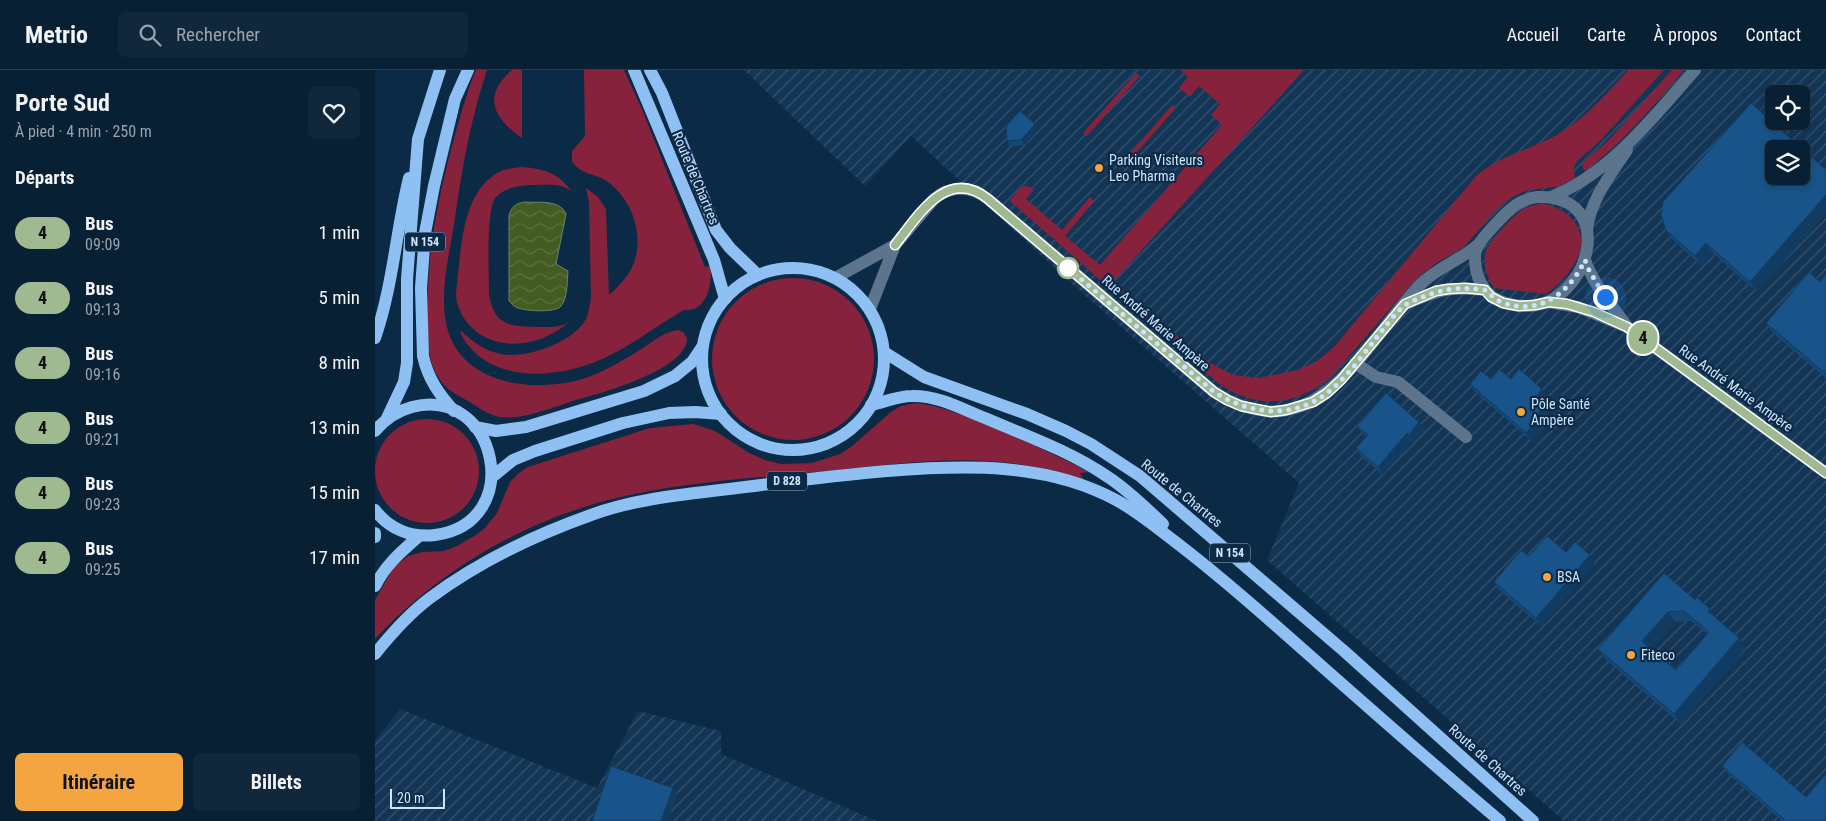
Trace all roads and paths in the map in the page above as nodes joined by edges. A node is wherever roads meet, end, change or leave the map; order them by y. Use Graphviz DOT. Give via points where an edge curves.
graph roads {
  1 [pos="439,70"];
  2 [pos="468,70"];
  3 [pos="634,70"];
  4 [pos="650,70"];
  5 [pos="656,70"];
  6 [pos="1695,70"];
  7 [pos="663,93"];
  8 [pos="1640,132"];
  9 [pos="418,139"];
  10 [pos="1551,198"];
  11 [pos="1587,230"];
  12 [pos="1480,244"];
  13 [pos="895,245"];
  14 [pos="1585,260"];
  15 [pos="758,275"];
  16 [pos="835,278"];
  17 [pos="1485,290"];
  18 [pos="725,299"];
  19 [pos="1549,302"];
  20 [pos="1405,304"];
  21 [pos="870,309"];
  22 [pos="1627,327"];
  23 [pos="375,338"];
  24 [pos="704,345"];
  25 [pos="884,352"];
  26 [pos="1355,363"];
  27 [pos="871,405"];
  28 [pos="454,411"];
  29 [pos="721,414"];
  30 [pos="387,418"];
  31 [pos="475,427"];
  32 [pos="375,431"];
  33 [pos="1467,437"];
  34 [pos="1826,473"];
  35 [pos="492,477"];
  36 [pos="375,510"];
  37 [pos="375,533"];
  38 [pos="419,536"];
  39 [pos="375,537"];
  40 [pos="1217,574"];
  41 [pos="375,586"];
  42 [pos="375,654"];
  43 [pos="1500,821"];
  44 [pos="1533,821"];
  1 -- 9 [label="main road, N 154"];
  2 -- 28 [label="main road, N 154" via="455,99 434,186 425,233 421,288 423,356 437,392"];
  3 -- 18 [label="main road, Route de Chartres" via="714,260"];
  4 -- 7 [label="main road, Route de Chartres"];
  5 -- 7 [label="main road"];
  6 -- 8 [label="street"];
  7 -- 15 [label="main road, Route de Chartres" via="716,230 729,248"];
  8 -- 10 [label="street" via="1585,180"];
  8 -- 11 [label="street" via="1594,203"];
  9 -- 23 [label="main road, N 154" via="400,214 388,296"];
  9 -- 30 [label="main road, N 154" via="407,280 407,363 404,382"];
  10 -- 11 [label="street" via="1573,206"];
  10 -- 12 [label="street" via="1531,198 1513,206"];
  11 -- 14 [label="street"];
  12 -- 17 [label="street" via="1475,265"];
  12 -- 20 [label="street, Rue André Marie Ampère" via="1421,283"];
  13 -- 16 [label="street, Rue André Marie Ampère"];
  13 -- 21 [label="street, Rue André Marie Ampère"];
  13 -- 26 [label="street, Rue André Marie Ampère" via="939,194 959,188 971,190 988,199 1199,380 1227,400 1271,412 1300,407 1327,393"];
  14 -- 19 [label="street" via="1565,289"];
  14 -- 22 [label="street, Rue André Marie Ampère" via="1597,285"];
  15 -- 16 [label="main road" via="797,268"];
  15 -- 18 [label="main road"];
  16 -- 21 [label="main road" via="855,291"];
  17 -- 19 [label="street" via="1491,297 1511,305"];
  17 -- 20 [label="street, Rue André Marie Ampère" via="1436,291"];
  18 -- 24 [label="main road" via="711,320"];
  19 -- 22 [label="street, Rue André Marie Ampère" via="1578,307"];
  20 -- 26 [label="street, Rue André Marie Ampère"];
  21 -- 25 [label="main road" via="880,330"];
  22 -- 34 [label="street, Rue André Marie Ampère"];
  24 -- 29 [label="main road" via="703,375 709,395"];
  24 -- 31 [label="main road, N 154" via="675,376 644,391 526,427 496,431"];
  25 -- 27 [label="main road" via="882,380"];
  25 -- 44 [label="main road, Route de Chartres / N 154" via="930,380 1066,431 1140,476 1336,644"];
  26 -- 33 [label="street" via="1377,377 1397,382"];
  27 -- 29 [label="main road" via="863,417 841,436 799,450 755,442"];
  27 -- 40 [label="main road, N 154" via="911,396 930,398 1056,447 1086,462 1128,491"];
  28 -- 30 [label="main road, N 154" via="428,404 407,408"];
  28 -- 31 [label="main road, N 154"];
  29 -- 35 [label="main road" via="676,413 623,423 521,457"];
  30 -- 32 [label="main road, N 154"];
  31 -- 35 [label="main road, N 154" via="489,449"];
  35 -- 38 [label="main road, N 154" via="482,506 468,521 450,532"];
  36 -- 38 [label="main road, N 154" via="393,528"];
  37 -- 39 [label="main road"];
  38 -- 41 [label="main road" via="392,560"];
  40 -- 42 [label="main road, D 828" via="1134,511 1073,482 1040,474 970,466 846,474 685,494 595,513 548,531 490,560 428,599"];
  40 -- 43 [label="main road, N 154"];
}
